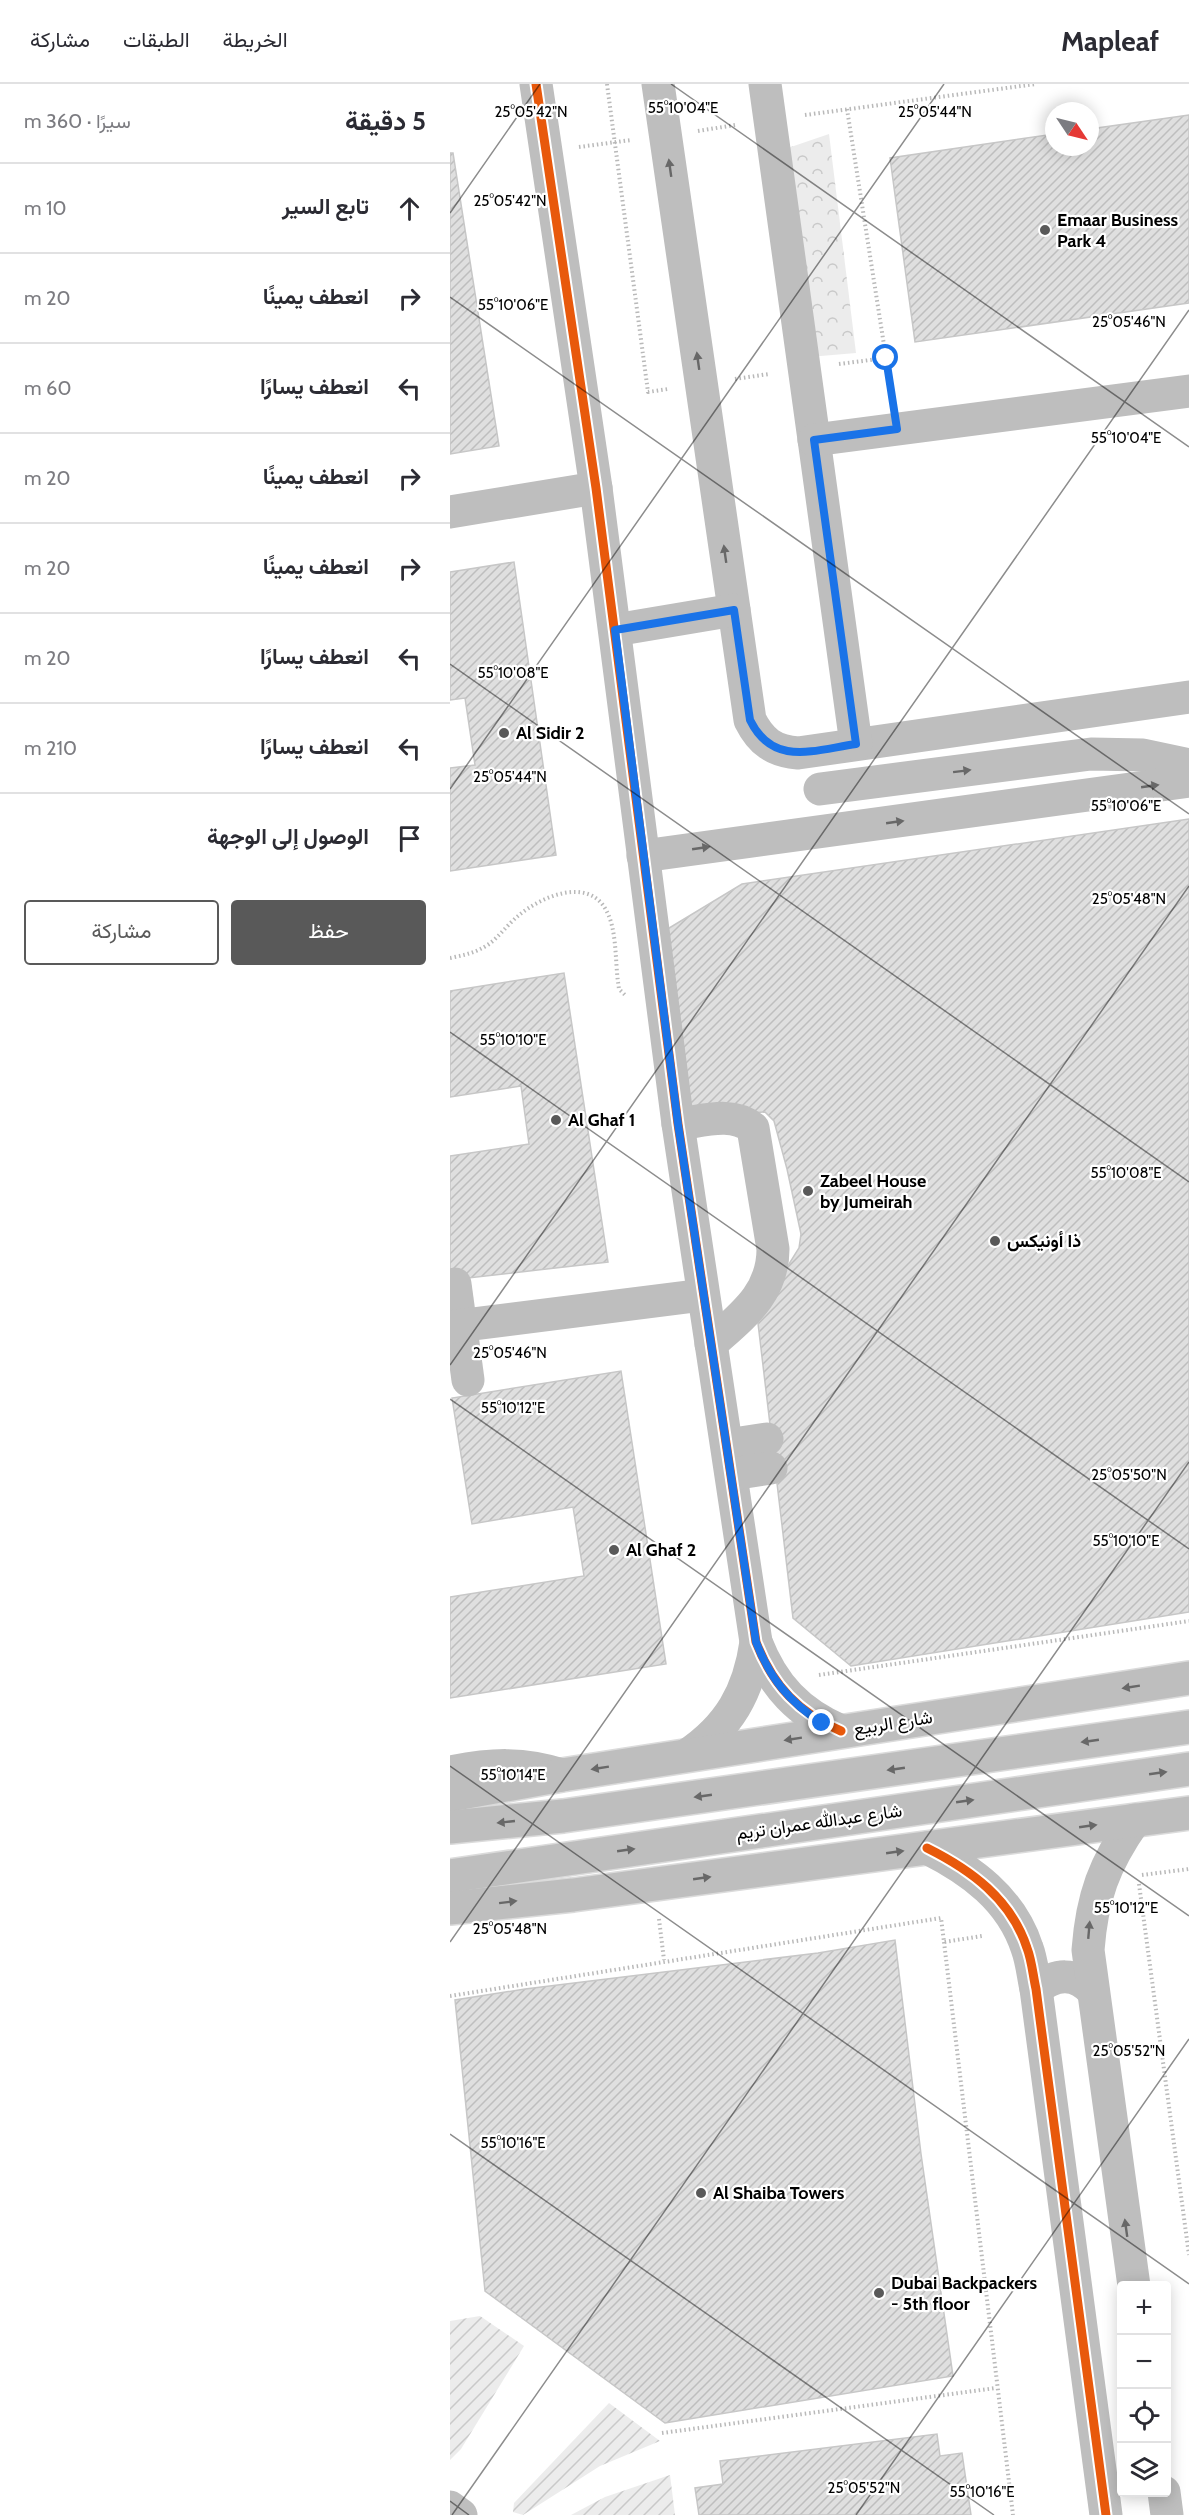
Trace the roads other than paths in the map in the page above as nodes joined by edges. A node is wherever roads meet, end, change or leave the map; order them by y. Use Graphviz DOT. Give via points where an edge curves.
graph roads {
  1 [pos="536,84"];
  2 [pos="658,84"];
  3 [pos="765,84"];
  4 [pos="1189,391"];
  5 [pos="814,440"];
  6 [pos="596,488"];
  7 [pos="450,512"];
  8 [pos="732,600"];
  9 [pos="614,619"];
  10 [pos="1189,697"];
  11 [pos="856,744"];
  12 [pos="1189,765"];
  13 [pos="1189,781"];
  14 [pos="820,789"];
  15 [pos="643,856"];
  16 [pos="678,1124"];
  17 [pos="455,1284"];
  18 [pos="703,1295"];
  19 [pos="453,1333"];
  20 [pos="711,1344"];
  21 [pos="462,1381"];
  22 [pos="769,1454"];
  23 [pos="729,1460"];
  24 [pos="756,1642"];
  25 [pos="1189,1678"];
  26 [pos="1189,1727"];
  27 [pos="842,1731"];
  28 [pos="687,1755"];
  29 [pos="1189,1769"];
  30 [pos="450,1772"];
  31 [pos="562,1774"];
  32 [pos="450,1795"];
  33 [pos="1189,1812"];
  34 [pos="1134,1820"];
  35 [pos="450,1827"];
  36 [pos="927,1848"];
  37 [pos="450,1876"];
  38 [pos="450,1908"];
  39 [pos="1036,1989"];
  40 [pos="1093,1991"];
  41 [pos="1133,2281"];
  42 [pos="1165,2497"];
  43 [pos="450,2507"];
  44 [pos="461,2515"];
  45 [pos="1106,2515"];
  46 [pos="1167,2515"];
  1 -- 6 [label="street"];
  8 -- 2 [label="street, one-way"];
  3 -- 5 [label="street"];
  4 -- 5 [label="street"];
  5 -- 11 [label="street"];
  6 -- 7 [label="street"];
  6 -- 9 [label="street"];
  8 -- 9 [label="street"];
  8 -- 11 [label="street" via="750,720 757,734 768,745 798,753"];
  9 -- 15 [label="street"];
  10 -- 11 [label="street"];
  14 -- 12 [label="street, one-way" via="1091,754 1143,755"];
  15 -- 13 [label="street, one-way"];
  15 -- 16 [label="street"];
  16 -- 18 [label="street"];
  16 -- 20 [label="street" via="742,1119 753,1128 774,1249 774,1263 764,1290"];
  17 -- 19 [label="street"];
  18 -- 19 [label="street"];
  18 -- 20 [label="street"];
  19 -- 21 [label="street"];
  20 -- 23 [label="street"];
  22 -- 23 [label="street"];
  23 -- 24 [label="street"];
  24 -- 27 [label="street" via="774,1681 804,1712"];
  24 -- 28 [label="street" via="746,1687 736,1708 714,1734"];
  25 -- 27 [label="street, شارع الربيع, one-way"];
  26 -- 35 [label="street, one-way" via="563,1816"];
  27 -- 28 [label="street, شارع الربيع, one-way"];
  28 -- 31 [label="street, شارع الربيع, one-way"];
  37 -- 29 [label="street, شارع عبدالله عمران تريم, one-way"];
  30 -- 31 [label="street, شارع الربيع" via="502,1764"];
  31 -- 32 [label="street, شارع الربيع"];
  33 -- 34 [label="street"];
  36 -- 34 [label="street, one-way"];
  40 -- 34 [label="street, one-way" via="1088,1950 1090,1915 1099,1881"];
  38 -- 36 [label="street, one-way"];
  36 -- 39 [label="street" via="961,1865 989,1887 1011,1915 1027,1947"];
  39 -- 40 [label="street" via="1059,1976 1084,1982"];
  39 -- 45 [label="street"];
  41 -- 40 [label="street, one-way"];
  42 -- 46 [label="street"];
  43 -- 44 [label="street"];
}
